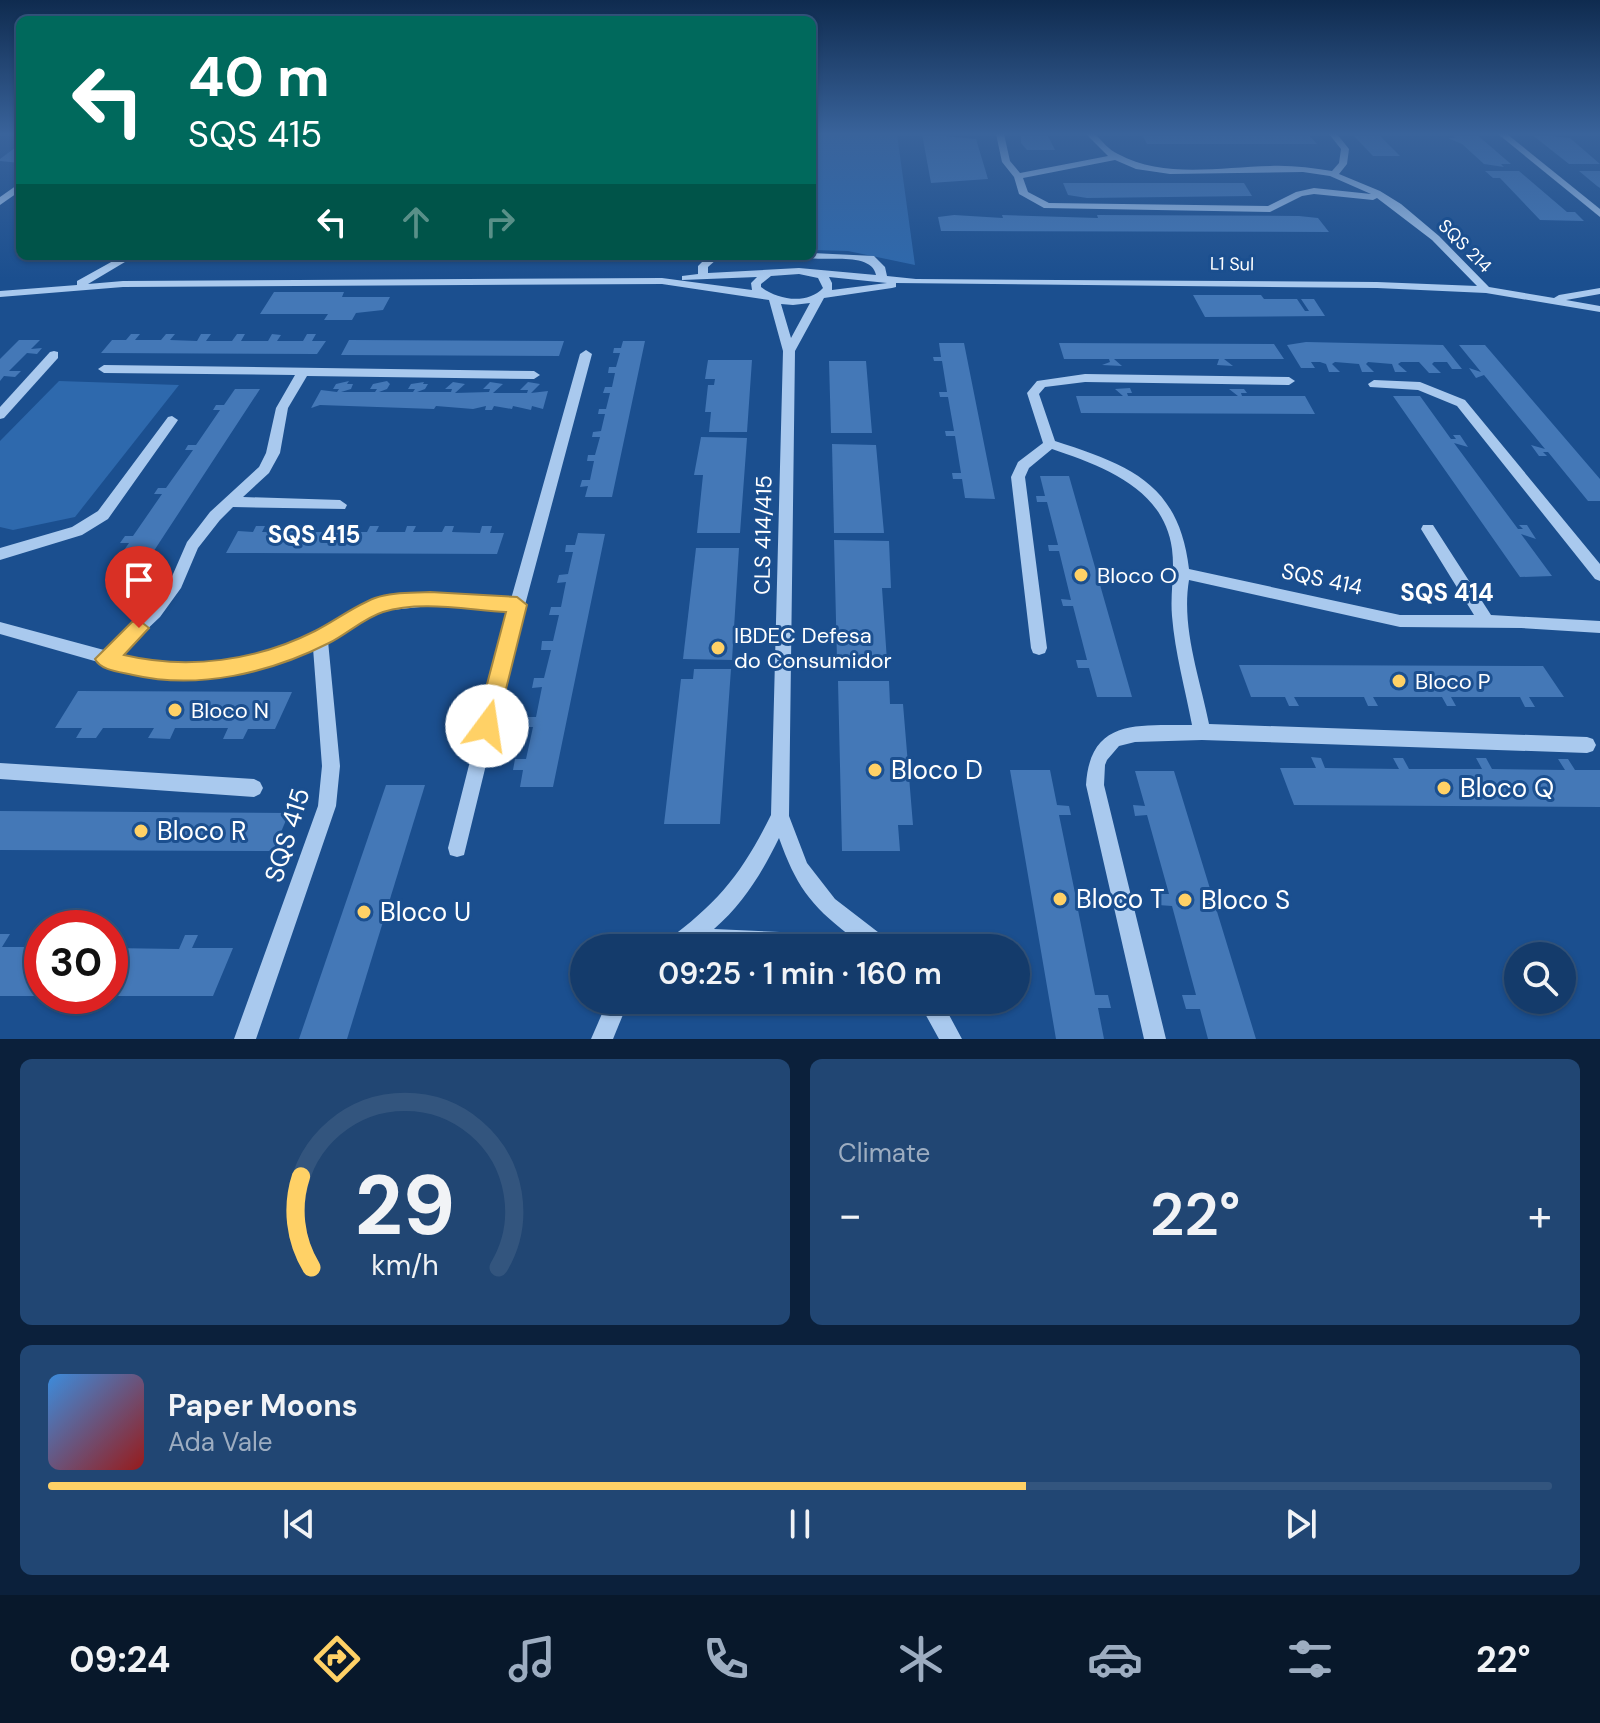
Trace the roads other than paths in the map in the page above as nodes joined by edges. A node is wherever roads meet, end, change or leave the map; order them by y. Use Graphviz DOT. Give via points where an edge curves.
graph roads {
  1 [pos="1020,182"];
  2 [pos="1352,182"];
  3 [pos="1561,182"];
  4 [pos="16,189"];
  5 [pos="1382,197"];
  6 [pos="0,202"];
  7 [pos="1600,214"];
  8 [pos="816,256"];
  9 [pos="123,260"];
  10 [pos="127,260"];
  11 [pos="710,260"];
  12 [pos="1465,267"];
  13 [pos="768,273"];
  14 [pos="816,273"];
  15 [pos="703,275"];
  16 [pos="882,278"];
  17 [pos="662,281"];
  18 [pos="916,282"];
  19 [pos="123,284"];
  20 [pos="76,286"];
  21 [pos="1445,288"];
  22 [pos="1486,290"];
  23 [pos="1598,291"];
  24 [pos="0,292"];
  25 [pos="822,295"];
  26 [pos="768,297"];
  27 [pos="1546,300"];
  28 [pos="1600,309"];
  29 [pos="789,351"];
  30 [pos="586,354"];
  31 [pos="54,355"];
  32 [pos="104,369"];
  33 [pos="303,372"];
  34 [pos="534,375"];
  35 [pos="1289,381"];
  36 [pos="1374,384"];
  37 [pos="0,415"];
  38 [pos="172,420"];
  39 [pos="1050,444"];
  40 [pos="230,502"];
  41 [pos="340,505"];
  42 [pos="1428,529"];
  43 [pos="0,554"];
  44 [pos="1182,573"];
  45 [pos="1600,575"];
  46 [pos="517,605"];
  47 [pos="1487,622"];
  48 [pos="0,628"];
  49 [pos="1599,629"];
  50 [pos="320,638"];
  51 [pos="1039,648"];
  52 [pos="105,659"];
  53 [pos="1202,732"];
  54 [pos="1587,745"];
  55 [pos="0,771"];
  56 [pos="254,788"];
  57 [pos="780,816"];
  58 [pos="457,848"];
  59 [pos="692,934"];
  60 [pos="864,934"];
  61 [pos="613,1014"];
  62 [pos="938,1014"];
  63 [pos="245,1039"];
  64 [pos="602,1039"];
  65 [pos="951,1039"];
  66 [pos="1155,1039"];
  1 -- 5 [label="street" via="1032,200 1071,208 1270,209 1314,191"];
  2 -- 5 [label="street, SQS 214"];
  3 -- 7 [label="street"];
  4 -- 6 [label="street"];
  5 -- 12 [label="street, SQS 214"];
  8 -- 16 [label="street" via="870,258"];
  9 -- 20 [label="street"];
  10 -- 19 [label="street"];
  11 -- 15 [label="street"];
  12 -- 21 [label="street"];
  12 -- 22 [label="street, SQS 214"];
  13 -- 14 [label="street, L1 Sul"];
  13 -- 15 [label="street"];
  13 -- 26 [label="street" via="756,283"];
  14 -- 16 [label="street, L1 Sul"];
  14 -- 25 [label="street" via="828,283"];
  15 -- 17 [label="street"];
  16 -- 18 [label="street, L1 Sul"];
  17 -- 19 [label="street"];
  17 -- 26 [label="street"];
  18 -- 21 [label="street, L1 Sul"];
  18 -- 25 [label="street, L1 Sul"];
  19 -- 20 [label="street"];
  20 -- 24 [label="street"];
  21 -- 22 [label="street, L1 Sul"];
  22 -- 27 [label="street, L1 Sul"];
  23 -- 27 [label="street, L1 Sul"];
  25 -- 26 [label="street, L1 Sul" via="800,301"];
  25 -- 29 [label="street, CLS 414/415"];
  26 -- 29 [label="street, CLS 414/415"];
  27 -- 28 [label="street, L1 Sul"];
  29 -- 57 [label="street, CLS 414/415"];
  30 -- 46 [label="street"];
  31 -- 37 [label="street"];
  32 -- 33 [label="street"];
  33 -- 34 [label="street"];
  33 -- 40 [label="street" via="282,408 264,470"];
  35 -- 39 [label="street" via="1056,380 1033,393"];
  36 -- 45 [label="street" via="1420,386 1461,403"];
  38 -- 43 [label="street" via="103,515 77,531"];
  39 -- 44 [label="street" via="1139,479 1160,499"];
  39 -- 51 [label="street" via="1023,465 1018,477"];
  40 -- 41 [label="street"];
  40 -- 52 [label="street" via="192,546 176,584 155,613"];
  42 -- 47 [label="street"];
  44 -- 47 [label="street, SQS 414" via="1400,621"];
  44 -- 53 [label="street" via="1179,600"];
  46 -- 50 [label="street" via="399,601 379,605"];
  46 -- 58 [label="street"];
  47 -- 49 [label="street, SQS 414"];
  48 -- 52 [label="street"];
  50 -- 52 [label="street" via="215,671 161,672"];
  50 -- 63 [label="street, SQS 415" via="331,766 327,806"];
  53 -- 54 [label="street"];
  53 -- 66 [label="street" via="1135,734 1114,740 1096,764 1095,785"];
  55 -- 56 [label="street, SQS 415"];
  57 -- 59 [label="street" via="752,875 724,909"];
  57 -- 60 [label="street" via="800,869 828,906"];
  61 -- 64 [label="street"];
  62 -- 65 [label="street"];
}
